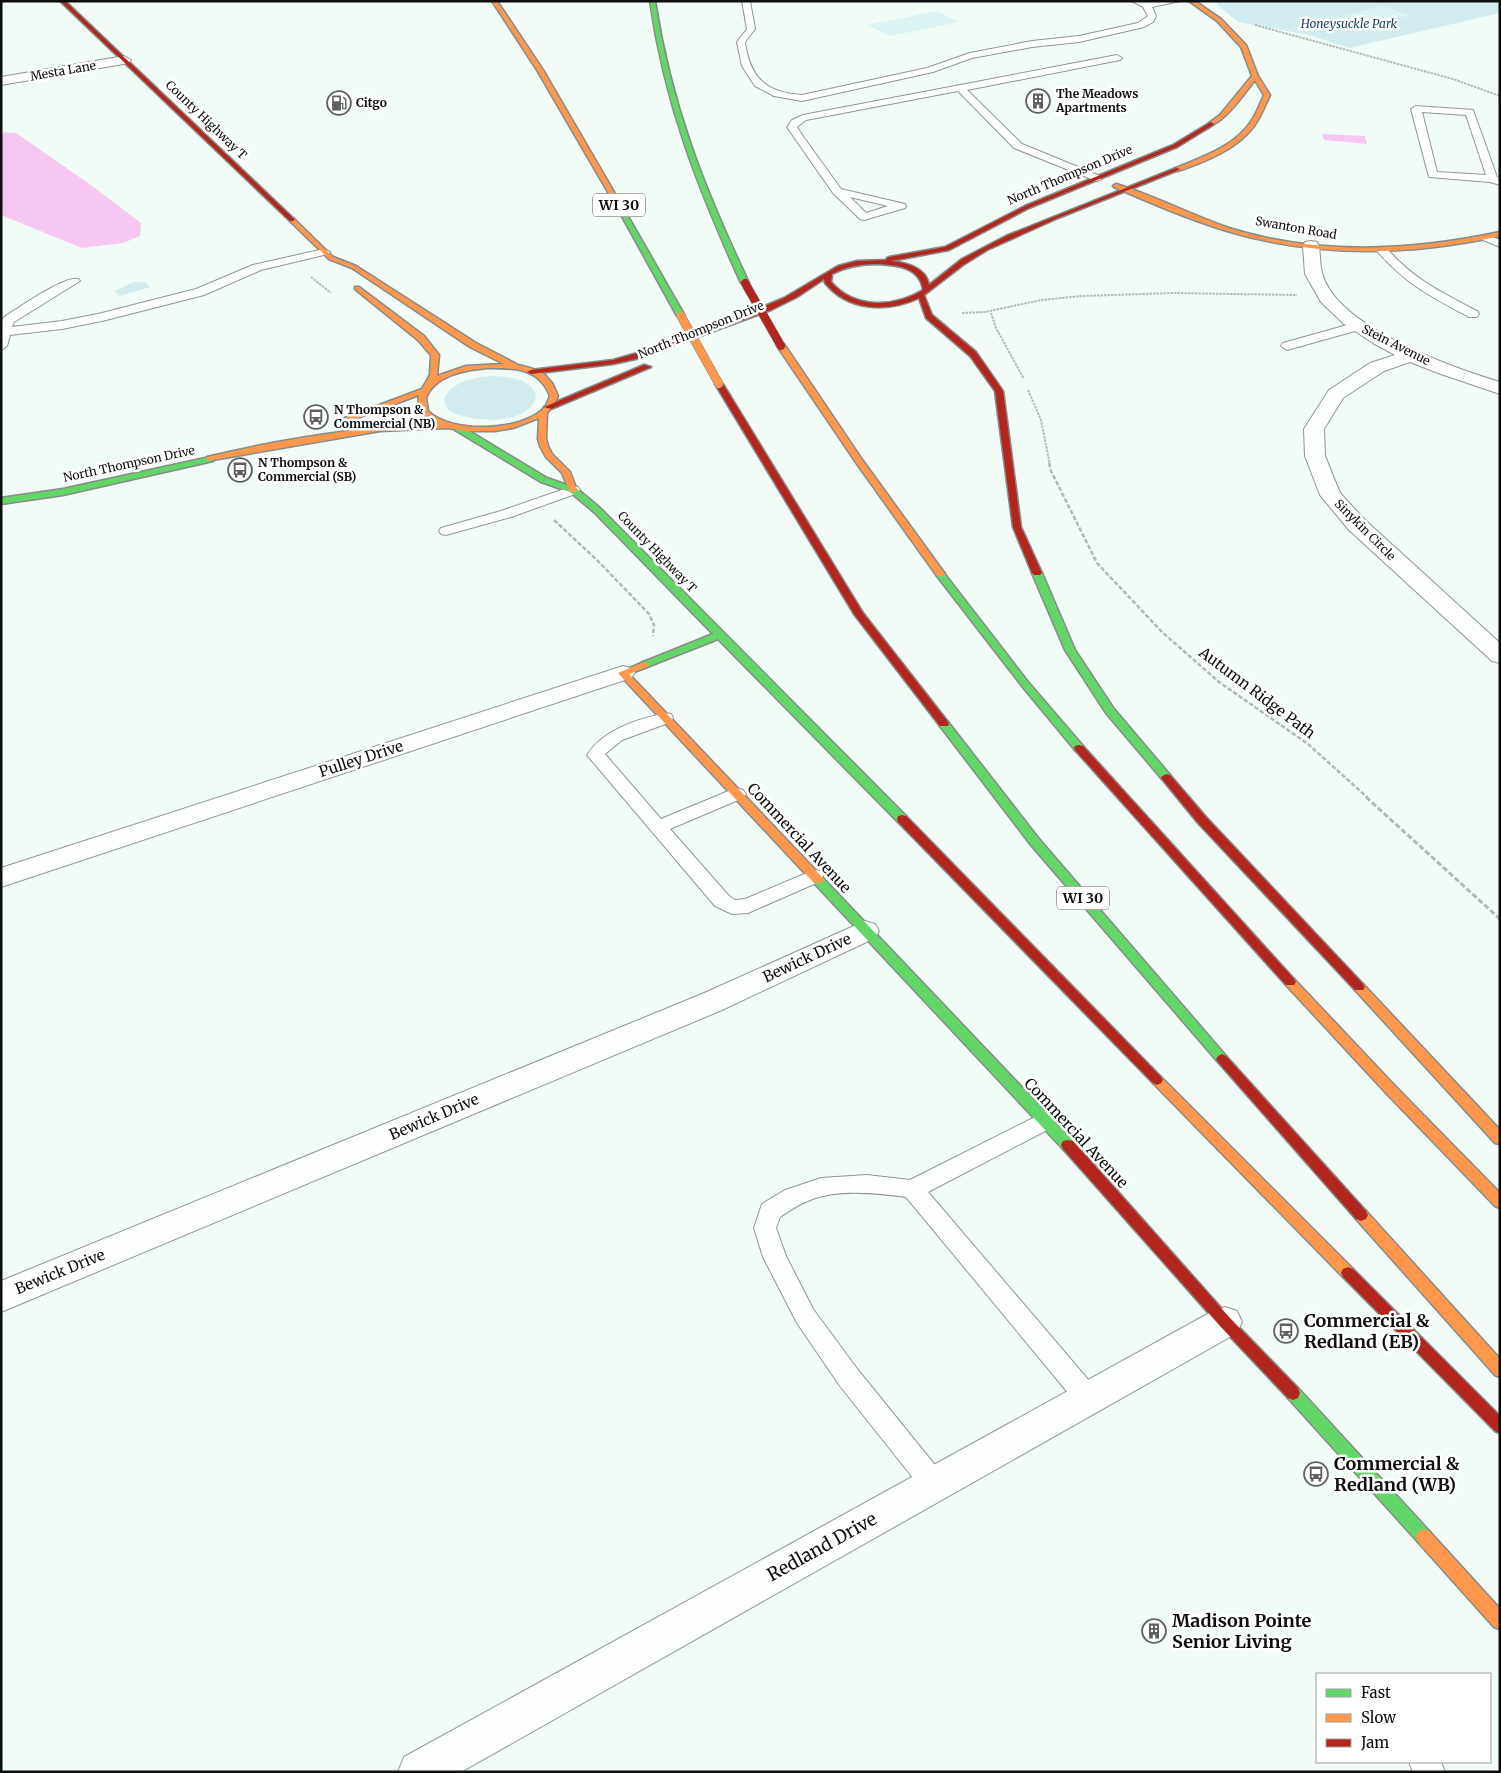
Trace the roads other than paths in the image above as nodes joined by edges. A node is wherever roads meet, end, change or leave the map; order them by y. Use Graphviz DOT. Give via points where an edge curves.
graph roads {
  1 [pos="62,1"];
  2 [pos="494,1"];
  3 [pos="652,1"];
  4 [pos="746,1"];
  5 [pos="1136,1"];
  6 [pos="1176,1"];
  7 [pos="1191,1"];
  8 [pos="1147,5"];
  9 [pos="536,40"];
  10 [pos="1117,58"];
  11 [pos="124,60"];
  12 [pos="540,70"];
  13 [pos="1255,76"];
  14 [pos="1,81"];
  15 [pos="960,88"];
  16 [pos="1096,178"];
  17 [pos="1496,180"];
  18 [pos="1123,189"];
  19 [pos="837,192"];
  20 [pos="1500,234"];
  21 [pos="1487,238"];
  22 [pos="1500,244"];
  23 [pos="1311,246"];
  24 [pos="1383,251"];
  25 [pos="328,255"];
  26 [pos="875,261"];
  27 [pos="829,275"];
  28 [pos="74,281"];
  29 [pos="923,292"];
  30 [pos="834,304"];
  31 [pos="870,304"];
  32 [pos="798,308"];
  33 [pos="1473,314"];
  34 [pos="1358,326"];
  35 [pos="2,332"];
  36 [pos="1,346"];
  37 [pos="1288,346"];
  38 [pos="688,350"];
  39 [pos="1411,355"];
  40 [pos="662,361"];
  41 [pos="525,370"];
  42 [pos="427,388"];
  43 [pos="1500,388"];
  44 [pos="546,410"];
  45 [pos="453,427"];
  46 [pos="261,448"];
  47 [pos="573,490"];
  48 [pos="1,501"];
  49 [pos="446,531"];
  50 [pos="719,635"];
  51 [pos="1500,656"];
  52 [pos="623,673"];
  53 [pos="665,718"];
  54 [pos="737,794"];
  55 [pos="658,827"];
  56 [pos="814,876"];
  57 [pos="1,878"];
  58 [pos="865,931"];
  59 [pos="1044,1121"];
  60 [pos="1500,1140"];
  61 [pos="912,1189"];
  62 [pos="1500,1202"];
  63 [pos="1,1297"];
  64 [pos="1225,1322"];
  65 [pos="1500,1370"];
  66 [pos="1088,1398"];
  67 [pos="1500,1426"];
  68 [pos="934,1484"];
  69 [pos="1500,1621"];
  70 [pos="419,1772"];
  1 -- 11 [label="main road, County Highway T"];
  2 -- 12 [label="main road, WI 30"];
  3 -- 62 [label="main road, bridge" via="658,55 680,133 702,191 745,283 781,346 858,463 994,645 1116,790 1270,961"];
  4 -- 8 [label="lane" via="752,29 741,42 742,54 752,78 765,89 789,98 802,98 930,70 970,56 1141,25 1152,16"];
  5 -- 8 [label="lane"];
  6 -- 8 [label="lane"];
  7 -- 13 [label="main road" via="1226,26 1244,46"];
  9 -- 12 [label="main road"];
  10 -- 15 [label="lane"];
  11 -- 14 [label="street, Mesta Lane"];
  11 -- 25 [label="main road, County Highway T"];
  12 -- 65 [label="main road, WI 30, bridge" via="719,384 859,614 1035,842 1191,1024"];
  13 -- 16 [label="main road, North Thompson Drive" via="1222,116 1203,131"];
  13 -- 18 [label="main road" via="1267,95 1254,122 1237,139 1207,157"];
  15 -- 16 [label="lane" via="1018,146"];
  15 -- 19 [label="lane" via="795,122 792,127"];
  16 -- 18 [label="main road, Swanton Road"];
  16 -- 26 [label="main road, North Thompson Drive" via="1027,207 947,249"];
  17 -- 17 [label="lane" via="1433,175 1416,109 1470,112"];
  18 -- 23 [label="main road, Swanton Road" via="1230,230"];
  18 -- 29 [label="main road" via="993,245 959,264"];
  19 -- 19 [label="lane" via="846,194 901,206 864,217"];
  20 -- 21 [label="main road, Swanton Road"];
  21 -- 22 [label="lane"];
  21 -- 24 [label="main road, Swanton Road" via="1461,245"];
  23 -- 24 [label="main road, Swanton Road"];
  23 -- 34 [label="street, Stein Avenue" via="1312,276 1342,315"];
  24 -- 33 [label="lane" via="1422,288"];
  25 -- 35 [label="lane" via="257,267 200,292 98,318"];
  25 -- 41 [label="main road, County Highway T" via="354,267 473,345"];
  25 -- 42 [label="main road, County Highway T" via="340,275 421,338 435,355 434,375"];
  26 -- 27 [label="main road, North Thompson Drive" via="847,265"];
  26 -- 29 [label="main road" via="916,270 927,282"];
  27 -- 31 [label="main road" via="830,290 839,296"];
  27 -- 41 [label="main road, North Thompson Drive" via="788,299 637,356 593,365"];
  28 -- 35 [label="lane" via="8,320"];
  29 -- 31 [label="main road" via="899,303"];
  29 -- 60 [label="main road" via="929,316 973,354 999,391 1017,528 1070,650 1110,711 1202,820"];
  30 -- 31 [label="main road"];
  32 -- 38 [label="main road, North Thompson Drive"];
  34 -- 37 [label="lane"];
  34 -- 39 [label="street, Stein Avenue"];
  35 -- 36 [label="lane"];
  39 -- 43 [label="street, Stein Avenue"];
  39 -- 51 [label="street, Sinykin Circle" via="1377,367 1336,394 1314,429 1314,456 1330,495 1357,525"];
  40 -- 44 [label="main road, North Thompson Drive"];
  41 -- 42 [label="main road, North Thompson Drive" via="492,366 464,369 444,376"];
  41 -- 44 [label="main road, County Highway T" via="543,378 551,386 553,397"];
  42 -- 45 [label="main road, County Highway T" via="420,402 422,408 431,418"];
  42 -- 46 [label="main road, North Thompson Drive" via="378,409"];
  44 -- 45 [label="main road, North Thompson Drive" via="506,428 473,430"];
  44 -- 47 [label="main road, County Highway T" via="544,446 566,472"];
  45 -- 46 [label="main road, North Thompson Drive" via="380,428"];
  45 -- 47 [label="main road, County Highway T" via="544,480"];
  46 -- 48 [label="main road, North Thompson Drive" via="63,492"];
  47 -- 49 [label="lane"];
  47 -- 50 [label="main road, County Highway T" via="597,510"];
  50 -- 52 [label="main road, Pulley Drive"];
  50 -- 67 [label="main road, County Highway T"];
  52 -- 53 [label="main road, Commercial Avenue"];
  52 -- 57 [label="street, Pulley Drive"];
  53 -- 54 [label="main road, Commercial Avenue"];
  53 -- 55 [label="lane" via="609,740 596,755"];
  54 -- 55 [label="lane"];
  54 -- 56 [label="main road, Commercial Avenue"];
  55 -- 56 [label="lane" via="722,901 732,906 748,906"];
  56 -- 58 [label="main road, Commercial Avenue"];
  58 -- 59 [label="main road, Commercial Avenue"];
  58 -- 63 [label="street, Bewick Drive" via="712,1002"];
  59 -- 61 [label="lane"];
  59 -- 64 [label="main road, Commercial Avenue"];
  61 -- 66 [label="lane"];
  61 -- 68 [label="lane" via="877,1183 832,1185 794,1196 770,1212 765,1228 775,1257 805,1316 849,1378"];
  64 -- 66 [label="street, Redland Drive"];
  64 -- 69 [label="main road, Commercial Avenue"];
  66 -- 68 [label="street, Redland Drive"];
  68 -- 70 [label="street, Redland Drive"];
}
